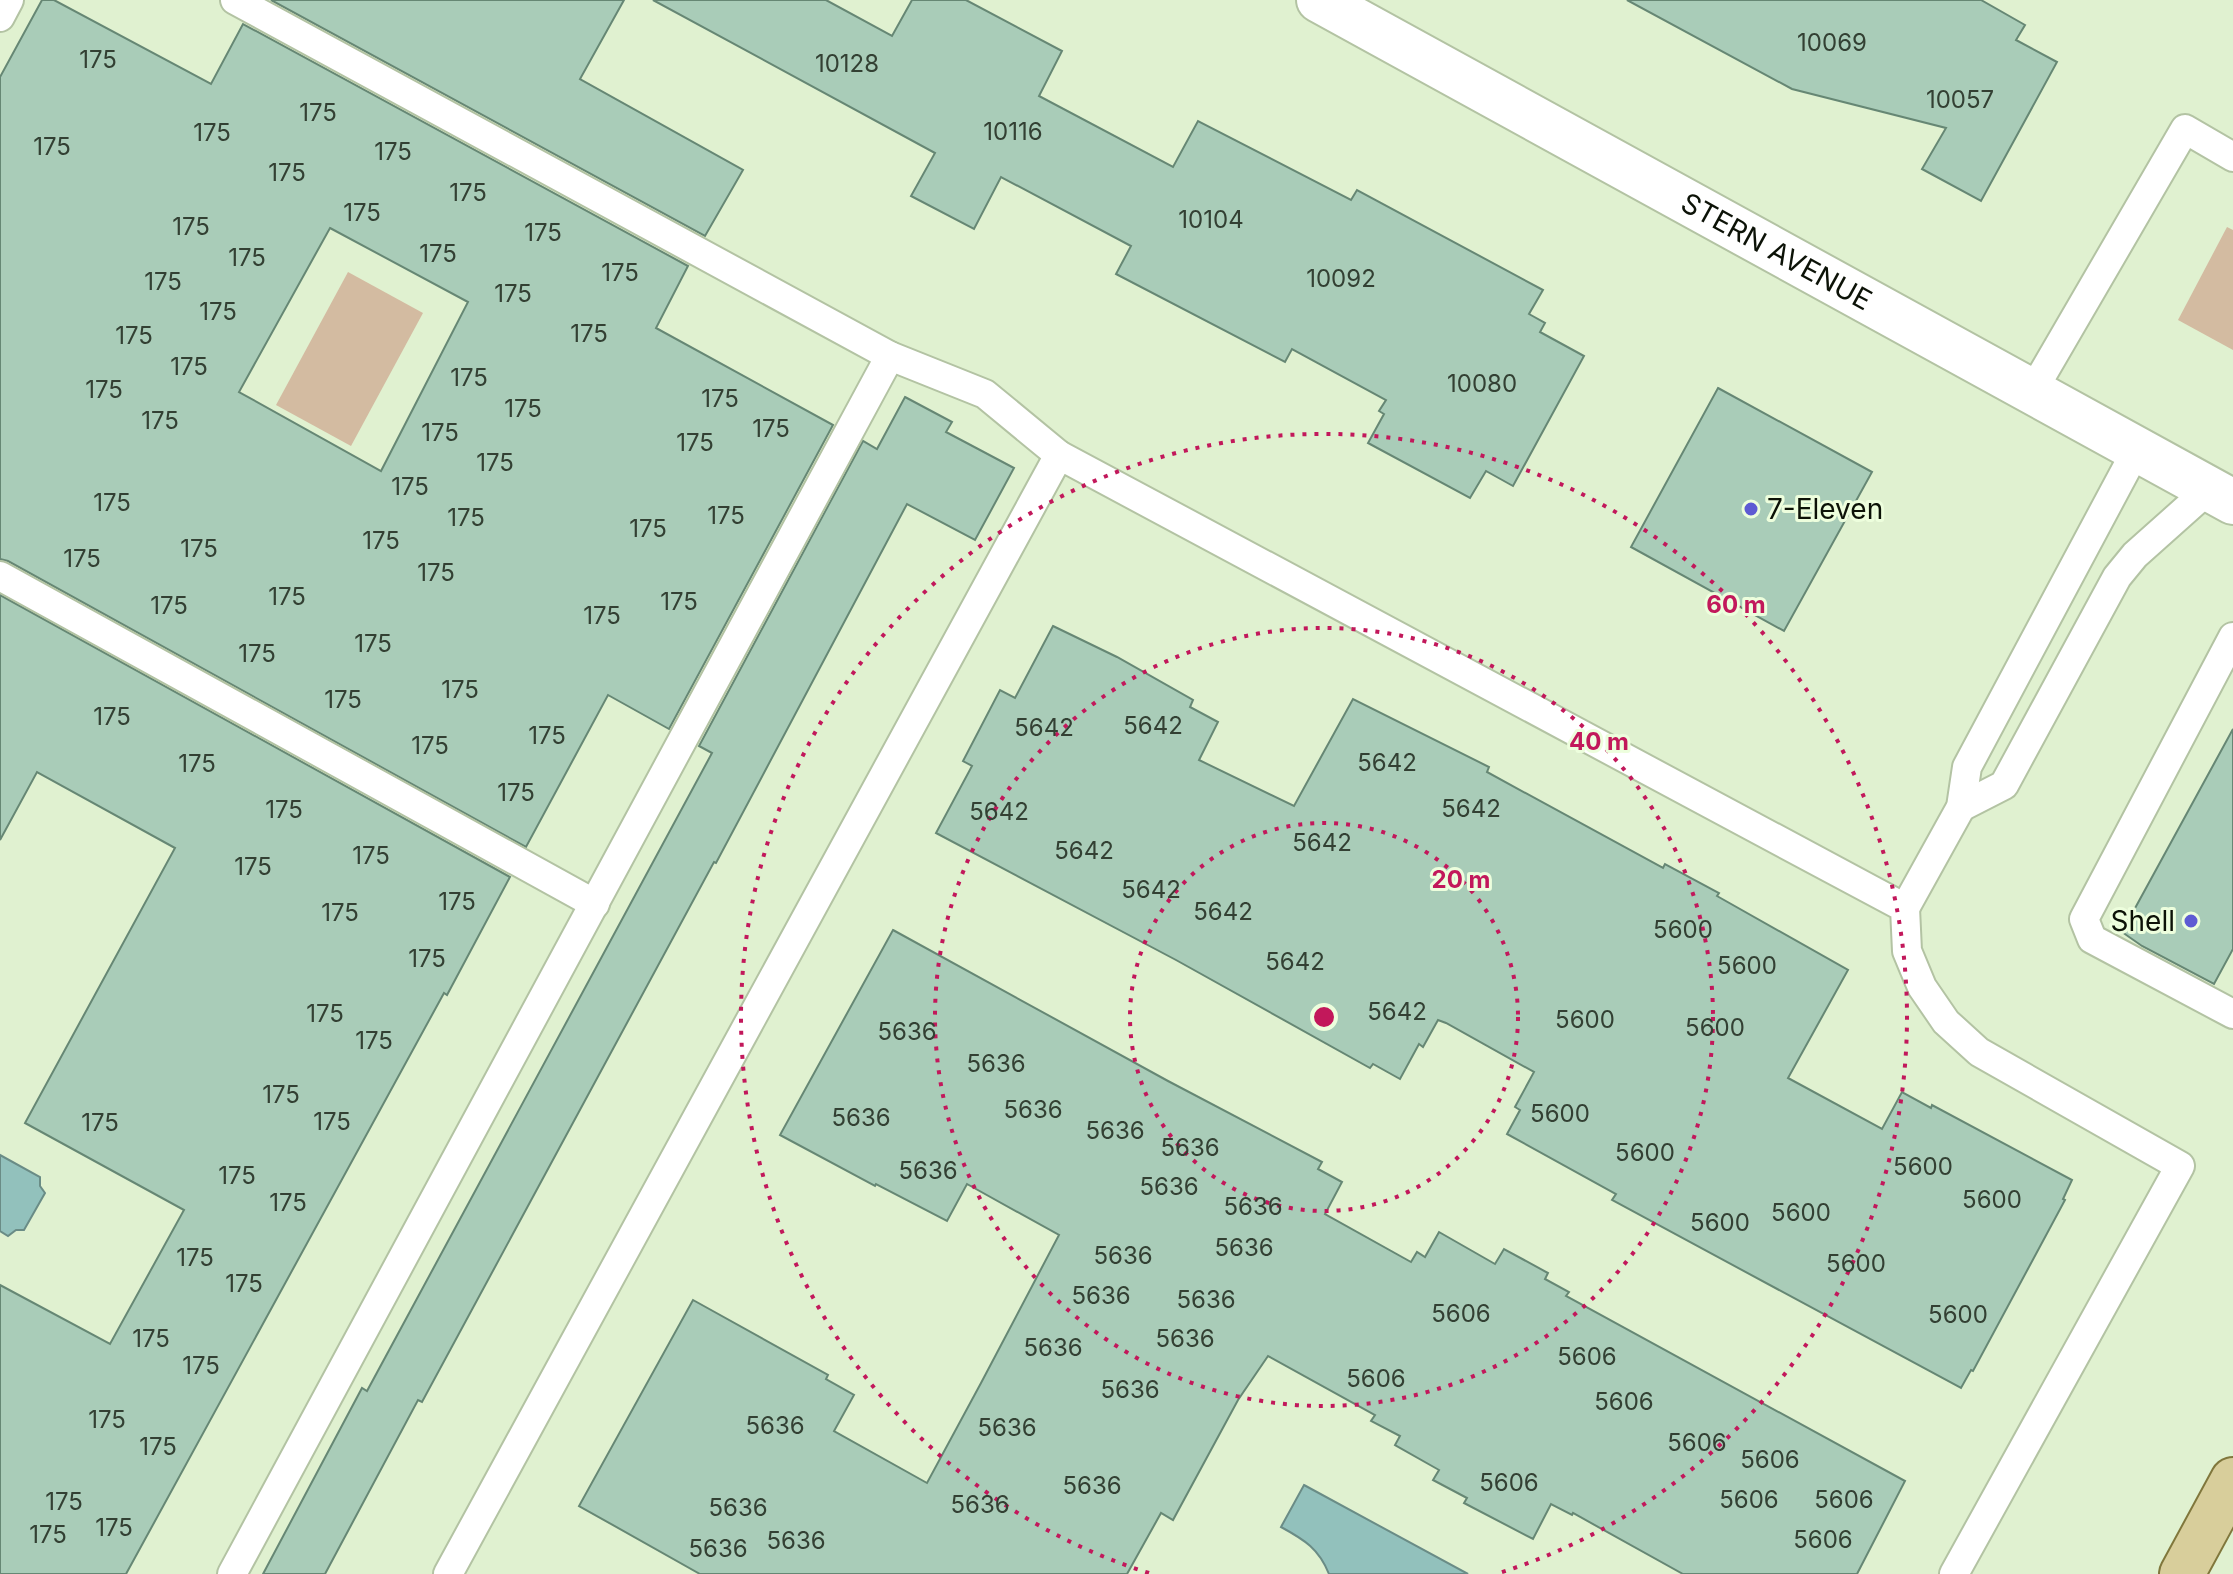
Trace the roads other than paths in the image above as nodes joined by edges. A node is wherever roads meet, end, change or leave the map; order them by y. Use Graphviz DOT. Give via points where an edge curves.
graph roads {
  1 [pos="9,0"];
  2 [pos="235,0"];
  3 [pos="1319,0"];
  4 [pos="0,17"];
  5 [pos="2233,157"];
  6 [pos="890,356"];
  7 [pos="2032,392"];
  8 [pos="2137,449"];
  9 [pos="1059,455"];
  10 [pos="2221,496"];
  11 [pos="0,576"];
  12 [pos="2233,637"];
  13 [pos="2224,676"];
  14 [pos="1961,807"];
  15 [pos="595,904"];
  16 [pos="1905,908"];
  17 [pos="2233,1014"];
  18 [pos="2233,1480"];
  19 [pos="232,1574"];
  20 [pos="448,1574"];
  21 [pos="1954,1574"];
  22 [pos="2182,1574"];
  1 -- 4 [label="lane"];
  2 -- 6 [label="lane"];
  3 -- 7 [label="street, STERN AVENUE"];
  5 -- 7 [label="lane" via="2185,129"];
  6 -- 9 [label="lane" via="985,394"];
  6 -- 15 [label="lane"];
  7 -- 8 [label="street, STERN AVENUE"];
  8 -- 10 [label="street, STERN AVENUE"];
  8 -- 14 [label="lane" via="1967,767"];
  9 -- 16 [label="lane"];
  9 -- 20 [label="lane"];
  10 -- 14 [label="lane" via="2135,555 2117,577 2004,785"];
  11 -- 15 [label="lane"];
  12 -- 13 [label="lane"];
  13 -- 17 [label="lane" via="2084,919 2092,939"];
  14 -- 16 [label="lane"];
  15 -- 19 [label="lane"];
  16 -- 21 [label="lane" via="1907,951 1922,987 1946,1022 1979,1052 2180,1166"];
  18 -- 22 [label="main road"];
}
